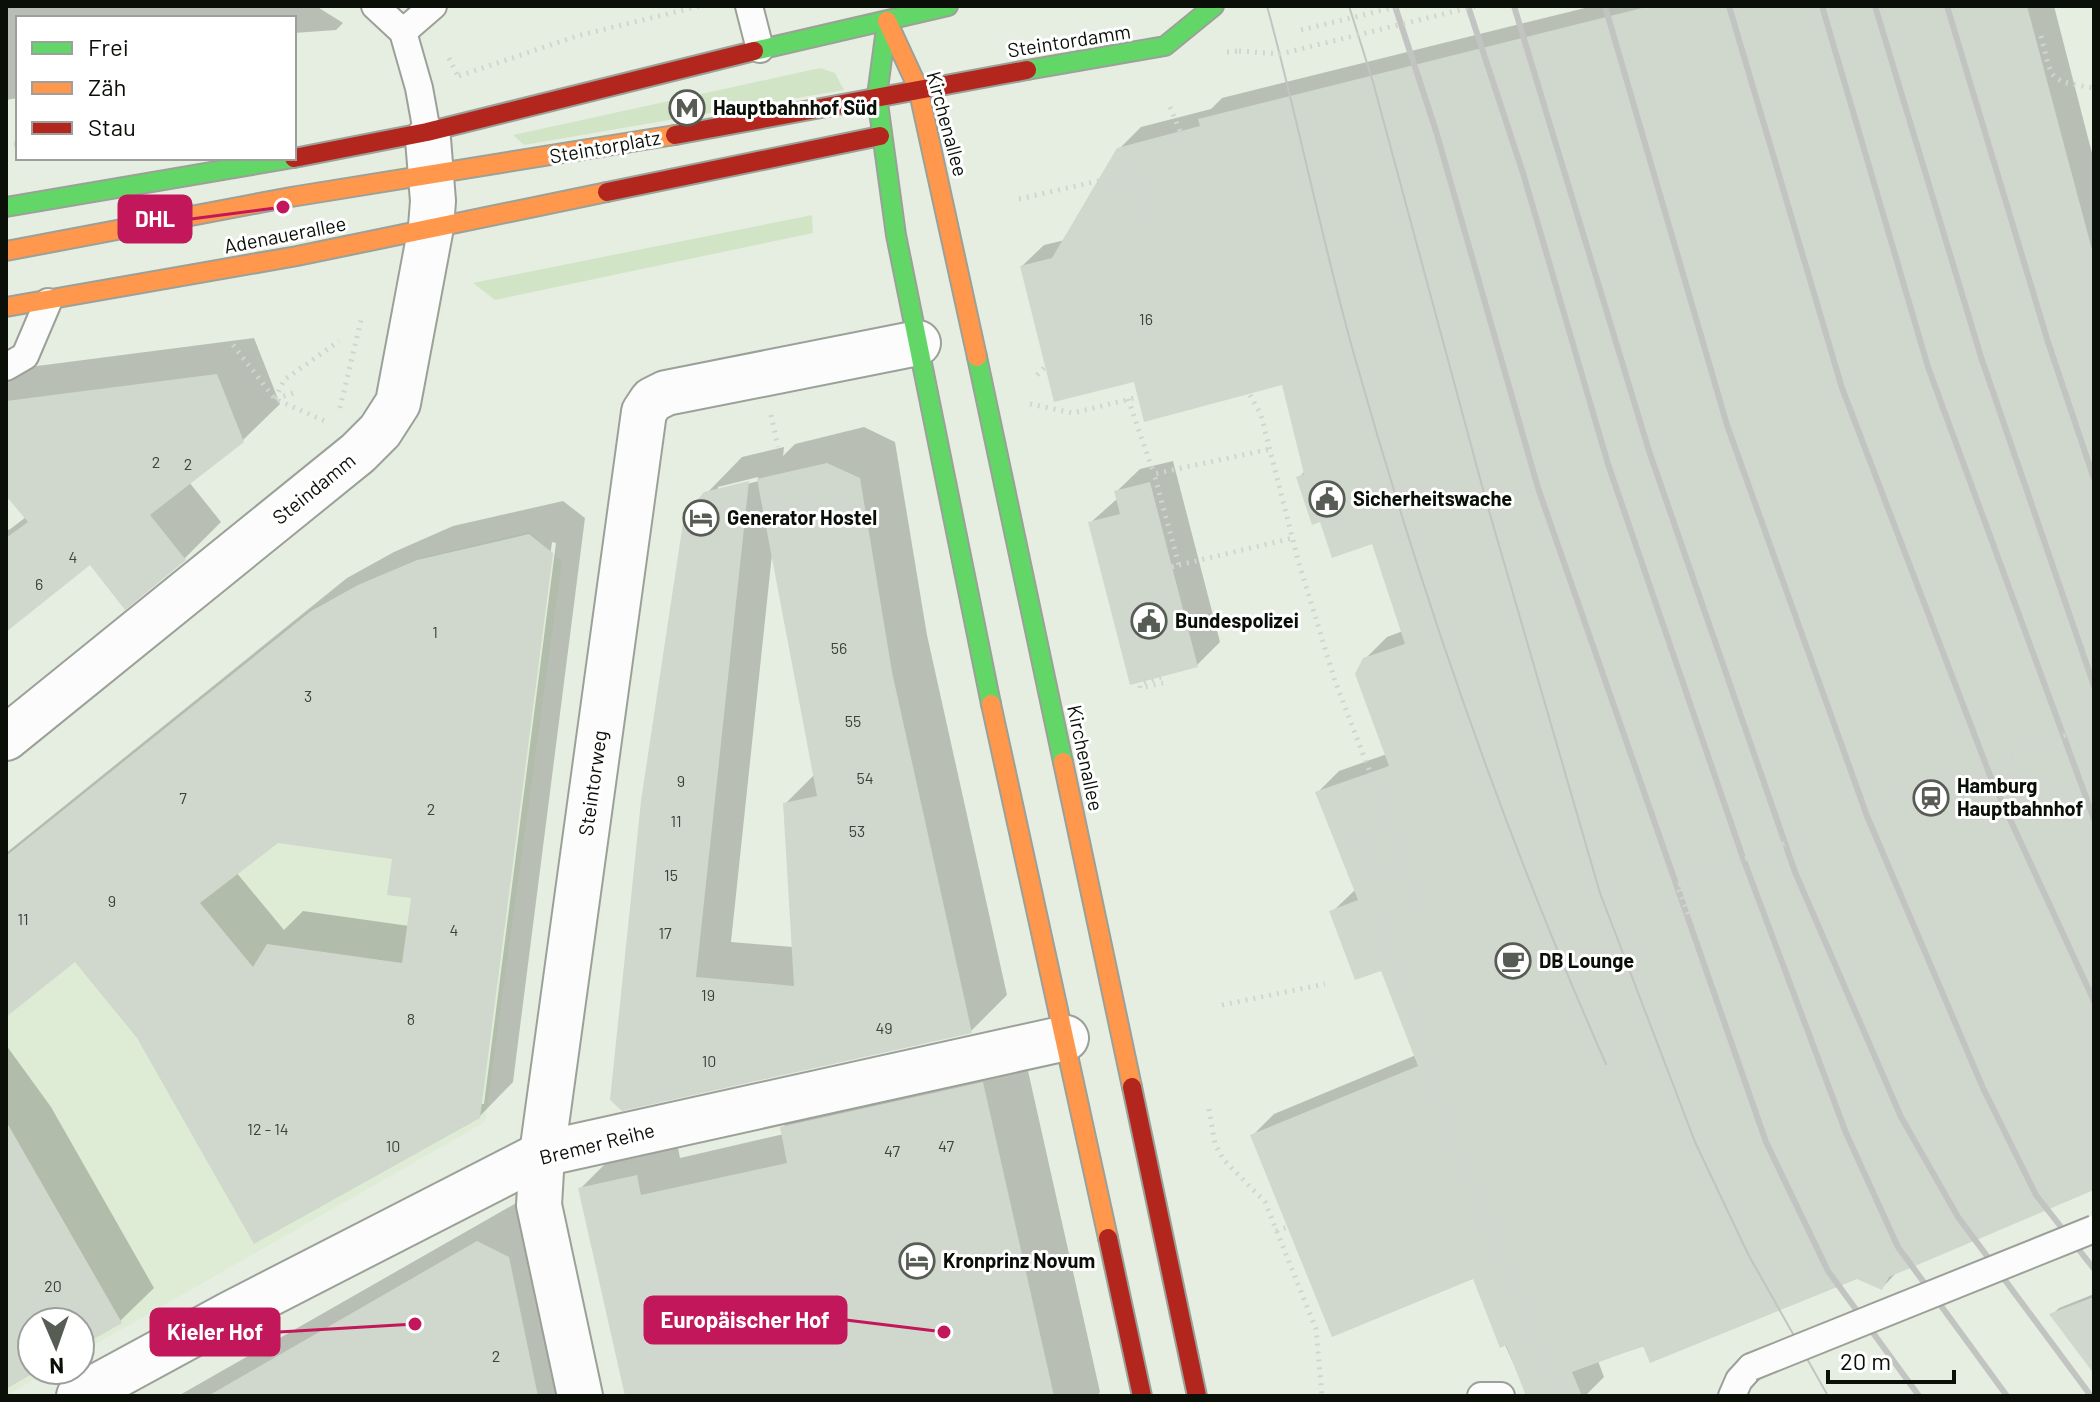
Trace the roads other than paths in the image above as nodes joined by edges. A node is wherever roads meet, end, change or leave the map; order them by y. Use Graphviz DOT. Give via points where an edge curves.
graph roads {
  1 [pos="375,6"];
  2 [pos="433,6"];
  3 [pos="749,6"];
  4 [pos="948,6"];
  5 [pos="1214,6"];
  6 [pos="887,21"];
  7 [pos="403,32"];
  8 [pos="760,49"];
  9 [pos="918,88"];
  10 [pos="877,96"];
  11 [pos="880,136"];
  12 [pos="429,154"];
  13 [pos="296,158"];
  14 [pos="282,160"];
  15 [pos="6,207"];
  16 [pos="431,227"];
  17 [pos="6,251"];
  18 [pos="48,302"];
  19 [pos="6,307"];
  20 [pos="918,343"];
  21 [pos="6,367"];
  22 [pos="6,738"];
  23 [pos="1066,1038"];
  24 [pos="1077,1093"];
  25 [pos="1096,1115"];
  26 [pos="542,1154"];
  27 [pos="2094,1229"];
  28 [pos="79,1396"];
  29 [pos="580,1396"];
  30 [pos="1142,1396"];
  31 [pos="1197,1396"];
  32 [pos="1481,1396"];
  33 [pos="1501,1396"];
  34 [pos="1732,1396"];
  1 -- 7 [label="lane"];
  2 -- 7 [label="lane"];
  3 -- 8 [label="lane"];
  4 -- 6 [label="street"];
  5 -- 9 [label="street, Steintordamm" via="1165,46"];
  6 -- 8 [label="street"];
  6 -- 9 [label="street, Kirchenallee"];
  6 -- 10 [label="street"];
  7 -- 12 [label="lane"];
  8 -- 12 [label="street"];
  9 -- 10 [label="street, Steintorplatz"];
  9 -- 31 [label="street, Kirchenallee" via="1131,1124"];
  10 -- 11 [label="street"];
  10 -- 12 [label="street, Steintorplatz" via="585,152"];
  11 -- 16 [label="street, Steintorplatz"];
  11 -- 20 [label="street"];
  12 -- 13 [label="street"];
  12 -- 16 [label="street, Steindamm"];
  12 -- 17 [label="street, Adenauerallee"];
  14 -- 15 [label="street"];
  16 -- 18 [label="street, Adenauerallee"];
  16 -- 22 [label="street, Steindamm" via="398,403 380,431 347,440"];
  18 -- 19 [label="street, Adenauerallee"];
  18 -- 21 [label="lane" via="25,356"];
  20 -- 23 [label="street" via="1004,767"];
  20 -- 26 [label="street, Steintorweg" via="666,393 644,412"];
  23 -- 24 [label="street"];
  23 -- 26 [label="street, Bremer Reihe"];
  24 -- 25 [label="street"];
  24 -- 30 [label="street"];
  26 -- 28 [label="street, Bremer Reihe"];
  26 -- 29 [label="street, Steintorweg" via="539,1205"];
  27 -- 34 [label="lane, bridge" via="1751,1367"];
  32 -- 33 [label="lane"];
}
